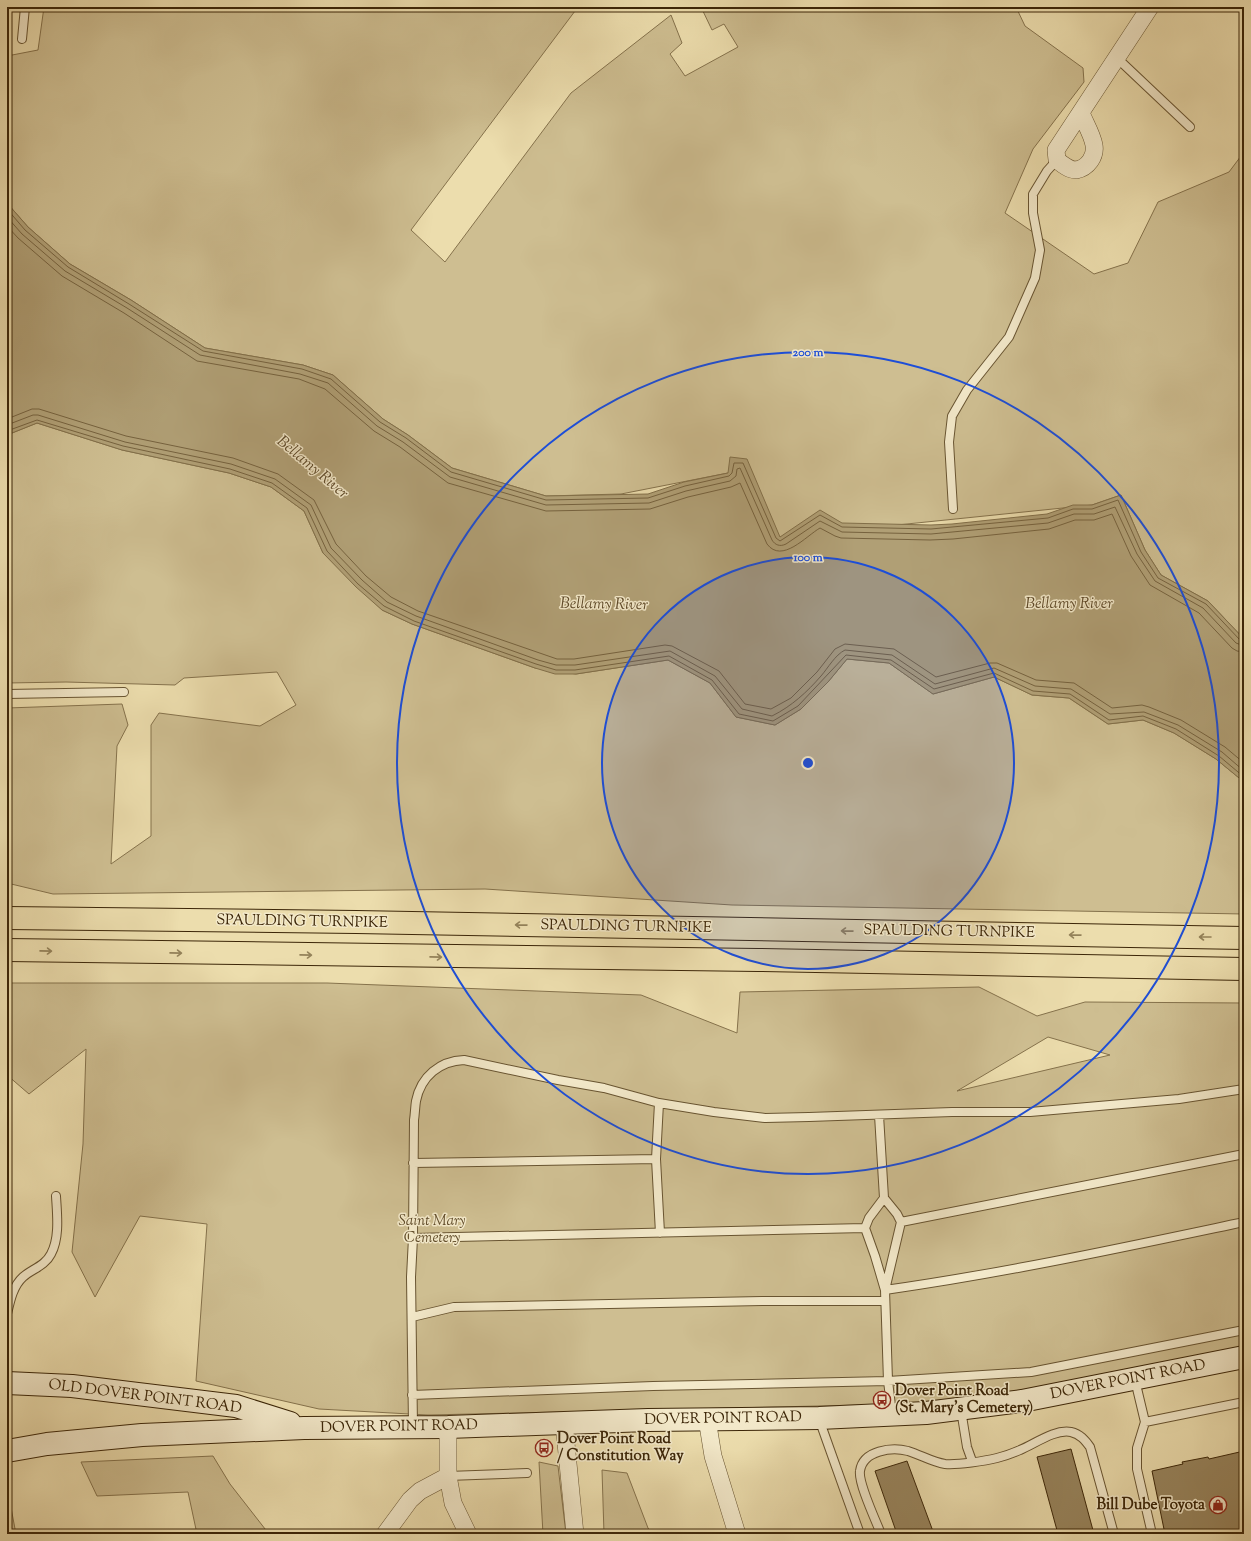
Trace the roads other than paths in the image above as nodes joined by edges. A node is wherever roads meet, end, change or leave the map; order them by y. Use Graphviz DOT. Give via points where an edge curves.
graph roads {
  1 [pos="26,7"];
  2 [pos="1150,7"];
  3 [pos="1241,7"];
  4 [pos="1244,8"];
  5 [pos="22,39"];
  6 [pos="1116,58"];
  7 [pos="1081,113"];
  8 [pos="1190,127"];
  9 [pos="1057,160"];
  10 [pos="953,509"];
  11 [pos="124,692"];
  12 [pos="7,694"];
  13 [pos="7,918"];
  14 [pos="1244,938"];
  15 [pos="7,950"];
  16 [pos="1244,969"];
  17 [pos="1244,1089"];
  18 [pos="659,1103"];
  19 [pos="879,1115"];
  20 [pos="1244,1154"];
  21 [pos="656,1159"];
  22 [pos="413,1163"];
  23 [pos="56,1196"];
  24 [pos="884,1198"];
  25 [pos="901,1222"];
  26 [pos="1244,1222"];
  27 [pos="865,1228"];
  28 [pos="660,1233"];
  29 [pos="413,1238"];
  30 [pos="885,1290"];
  31 [pos="885,1300"];
  32 [pos="7,1314"];
  33 [pos="412,1317"];
  34 [pos="1244,1330"];
  35 [pos="1244,1357"];
  36 [pos="1135,1380"];
  37 [pos="888,1381"];
  38 [pos="7,1383"];
  39 [pos="412,1395"];
  40 [pos="1244,1402"];
  41 [pos="961,1409"];
  42 [pos="892,1415"];
  43 [pos="819,1418"];
  44 [pos="707,1419"];
  45 [pos="1145,1422"];
  46 [pos="564,1423"];
  47 [pos="413,1427"];
  48 [pos="448,1427"];
  49 [pos="304,1428"];
  50 [pos="7,1452"];
  51 [pos="972,1461"];
  52 [pos="527,1473"];
  53 [pos="448,1476"];
  54 [pos="385,1534"];
  55 [pos="468,1534"];
  56 [pos="575,1534"];
  57 [pos="737,1534"];
  58 [pos="860,1534"];
  59 [pos="880,1534"];
  60 [pos="1114,1534"];
  61 [pos="1152,1534"];
  1 -- 5 [label="lane"];
  2 -- 6 [label="street"];
  3 -- 4 [label="lane"];
  6 -- 7 [label="street"];
  6 -- 8 [label="lane"];
  7 -- 9 [label="street" via="1056,150"];
  7 -- 9 [label="street" via="1091,134 1093,157 1085,166 1075,170"];
  9 -- 10 [label="lane" via="1033,194 1033,213 1040,250 1035,278 1009,337 967,390 952,416 949,442"];
  11 -- 12 [label="lane"];
  14 -- 13 [label="highway, SPAULDING TURNPIKE, one-way"];
  15 -- 16 [label="highway, SPAULDING TURNPIKE, one-way"];
  17 -- 19 [label="lane" via="1171,1100 1065,1110"];
  18 -- 19 [label="lane" via="765,1118"];
  18 -- 21 [label="lane"];
  18 -- 22 [label="lane" via="604,1088 489,1064 453,1060 429,1074 418,1093 414,1120"];
  19 -- 24 [label="lane"];
  20 -- 25 [label="lane"];
  21 -- 22 [label="lane"];
  21 -- 28 [label="lane"];
  22 -- 29 [label="lane"];
  23 -- 32 [label="lane" via="57,1229 52,1253 43,1264 22,1278 15,1288"];
  24 -- 25 [label="lane"];
  24 -- 27 [label="lane"];
  25 -- 30 [label="lane"];
  26 -- 30 [label="lane" via="996,1272"];
  27 -- 28 [label="lane"];
  27 -- 30 [label="lane"];
  28 -- 29 [label="lane"];
  29 -- 33 [label="lane"];
  30 -- 31 [label="lane"];
  31 -- 33 [label="lane" via="454,1308"];
  31 -- 37 [label="lane"];
  33 -- 39 [label="lane"];
  34 -- 37 [label="lane" via="1031,1372"];
  35 -- 36 [label="main road, DOVER POINT ROAD"];
  36 -- 41 [label="main road, DOVER POINT ROAD" via="1022,1401"];
  36 -- 45 [label="lane"];
  37 -- 39 [label="lane"];
  37 -- 42 [label="lane"];
  38 -- 49 [label="main road, OLD DOVER POINT ROAD" via="72,1386 236,1406"];
  39 -- 47 [label="lane"];
  40 -- 45 [label="lane"];
  41 -- 42 [label="main road, DOVER POINT ROAD"];
  41 -- 51 [label="lane"];
  42 -- 43 [label="main road, DOVER POINT ROAD"];
  43 -- 44 [label="main road, DOVER POINT ROAD"];
  43 -- 58 [label="lane"];
  44 -- 46 [label="main road, DOVER POINT ROAD"];
  44 -- 57 [label="street" via="713,1456"];
  45 -- 61 [label="lane" via="1137,1448 1137,1469"];
  46 -- 48 [label="main road, DOVER POINT ROAD"];
  46 -- 56 [label="street"];
  47 -- 48 [label="main road, DOVER POINT ROAD"];
  47 -- 49 [label="main road, DOVER POINT ROAD"];
  48 -- 53 [label="street"];
  49 -- 50 [label="main road, DOVER POINT ROAD" via="127,1436 47,1444"];
  51 -- 59 [label="lane" via="942,1463 907,1451 894,1450 870,1455 863,1461 861,1480"];
  51 -- 60 [label="lane" via="996,1458 1018,1451 1061,1432 1078,1435 1090,1447"];
  52 -- 53 [label="lane"];
  53 -- 54 [label="street" via="420,1491 410,1500"];
  53 -- 55 [label="street" via="453,1503"];
}
